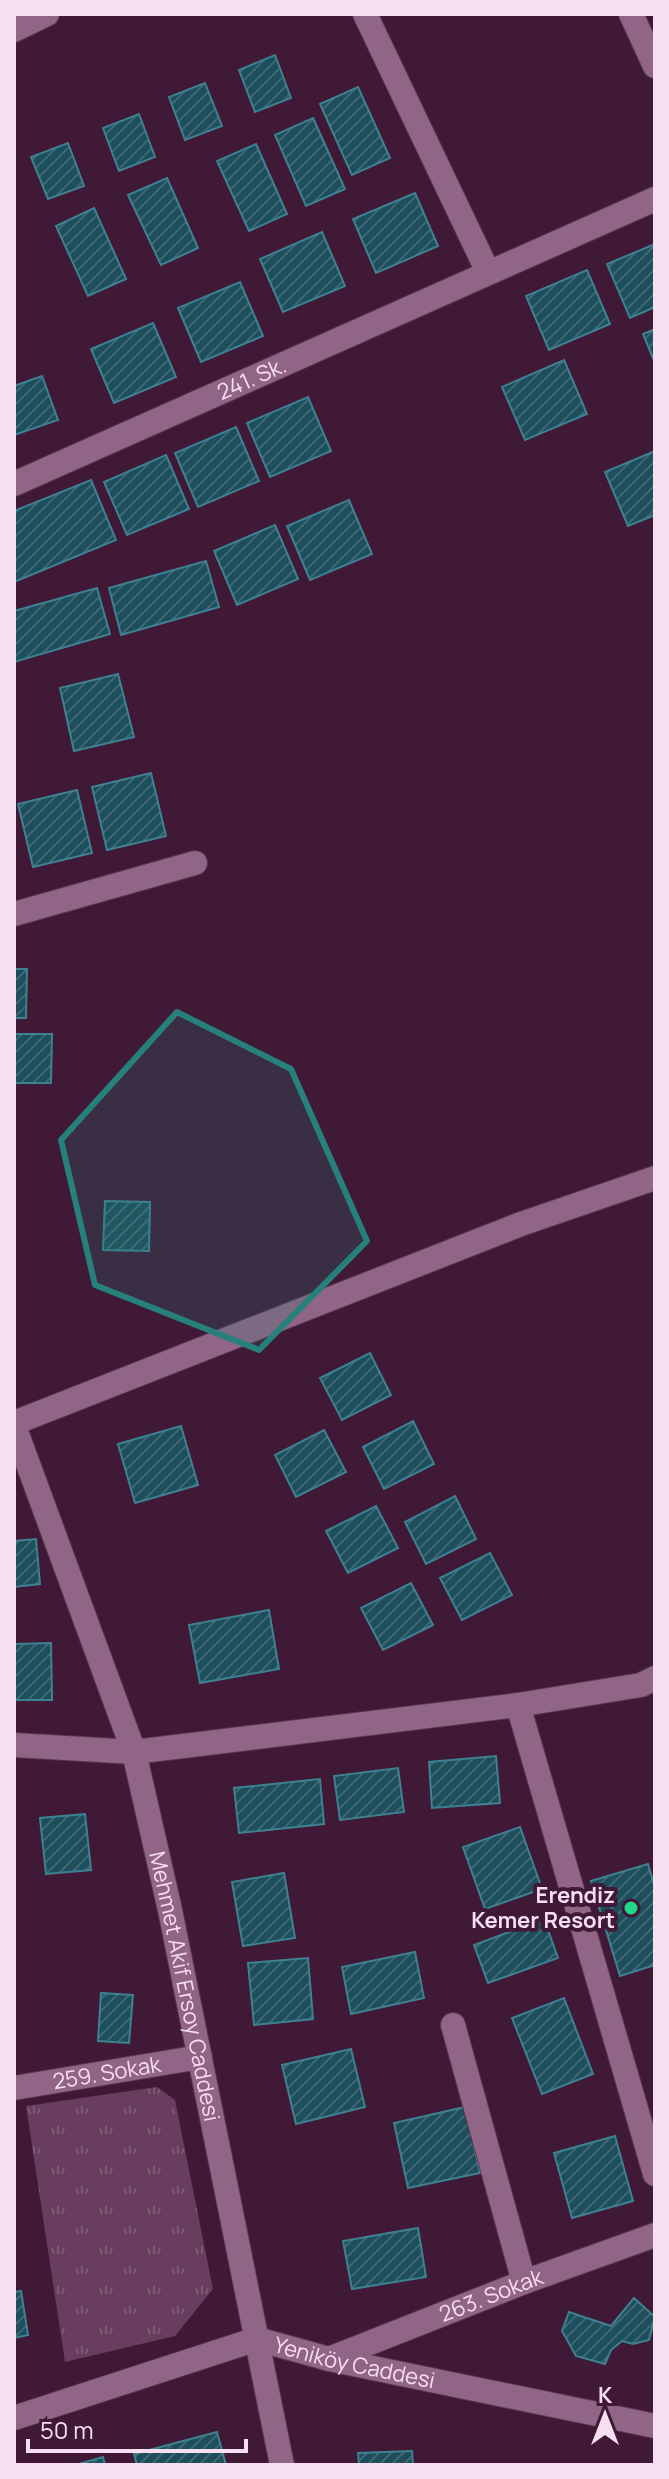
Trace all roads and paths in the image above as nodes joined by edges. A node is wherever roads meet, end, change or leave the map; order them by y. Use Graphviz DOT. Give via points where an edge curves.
graph roads {
  1 [pos="47,14"];
  2 [pos="365,14"];
  3 [pos="631,14"];
  4 [pos="14,30"];
  5 [pos="655,66"];
  6 [pos="655,199"];
  7 [pos="488,272"];
  8 [pos="14,484"];
  9 [pos="195,863"];
  10 [pos="14,914"];
  11 [pos="655,1178"];
  12 [pos="14,1425"];
  13 [pos="655,1678"];
  14 [pos="518,1705"];
  15 [pos="14,1745"];
  16 [pos="134,1752"];
  17 [pos="453,2025"];
  18 [pos="200,2057"];
  19 [pos="14,2088"];
  20 [pos="655,2174"];
  21 [pos="655,2235"];
  22 [pos="524,2282"];
  23 [pos="257,2339"];
  24 [pos="329,2359"];
  25 [pos="14,2418"];
  26 [pos="655,2426"];
  27 [pos="282,2465"];
  1 -- 4 [label="street"];
  2 -- 7 [label="street"];
  3 -- 5 [label="street"];
  6 -- 7 [label="street, 241. Sk."];
  7 -- 8 [label="street, 241. Sk."];
  9 -- 10 [label="street"];
  11 -- 12 [label="street" via="521,1224"];
  12 -- 16 [label="street, Mehmet Akif Ersoy Caddesi"];
  13 -- 14 [label="street" via="641,1685"];
  14 -- 16 [label="street"];
  14 -- 20 [label="street"];
  15 -- 16 [label="street"];
  16 -- 18 [label="street, Mehmet Akif Ersoy Caddesi"];
  17 -- 22 [label="street"];
  18 -- 19 [label="street, 259. Sokak"];
  18 -- 23 [label="street, Mehmet Akif Ersoy Caddesi"];
  21 -- 22 [label="street, 263. Sokak"];
  22 -- 24 [label="street, 263. Sokak"];
  23 -- 24 [label="street, Yeniköy Caddesi"];
  23 -- 25 [label="street, Yeniköy Caddesi"];
  23 -- 27 [label="street, Mehmet Akif Ersoy Caddesi"];
  24 -- 26 [label="street, Yeniköy Caddesi"];
}
